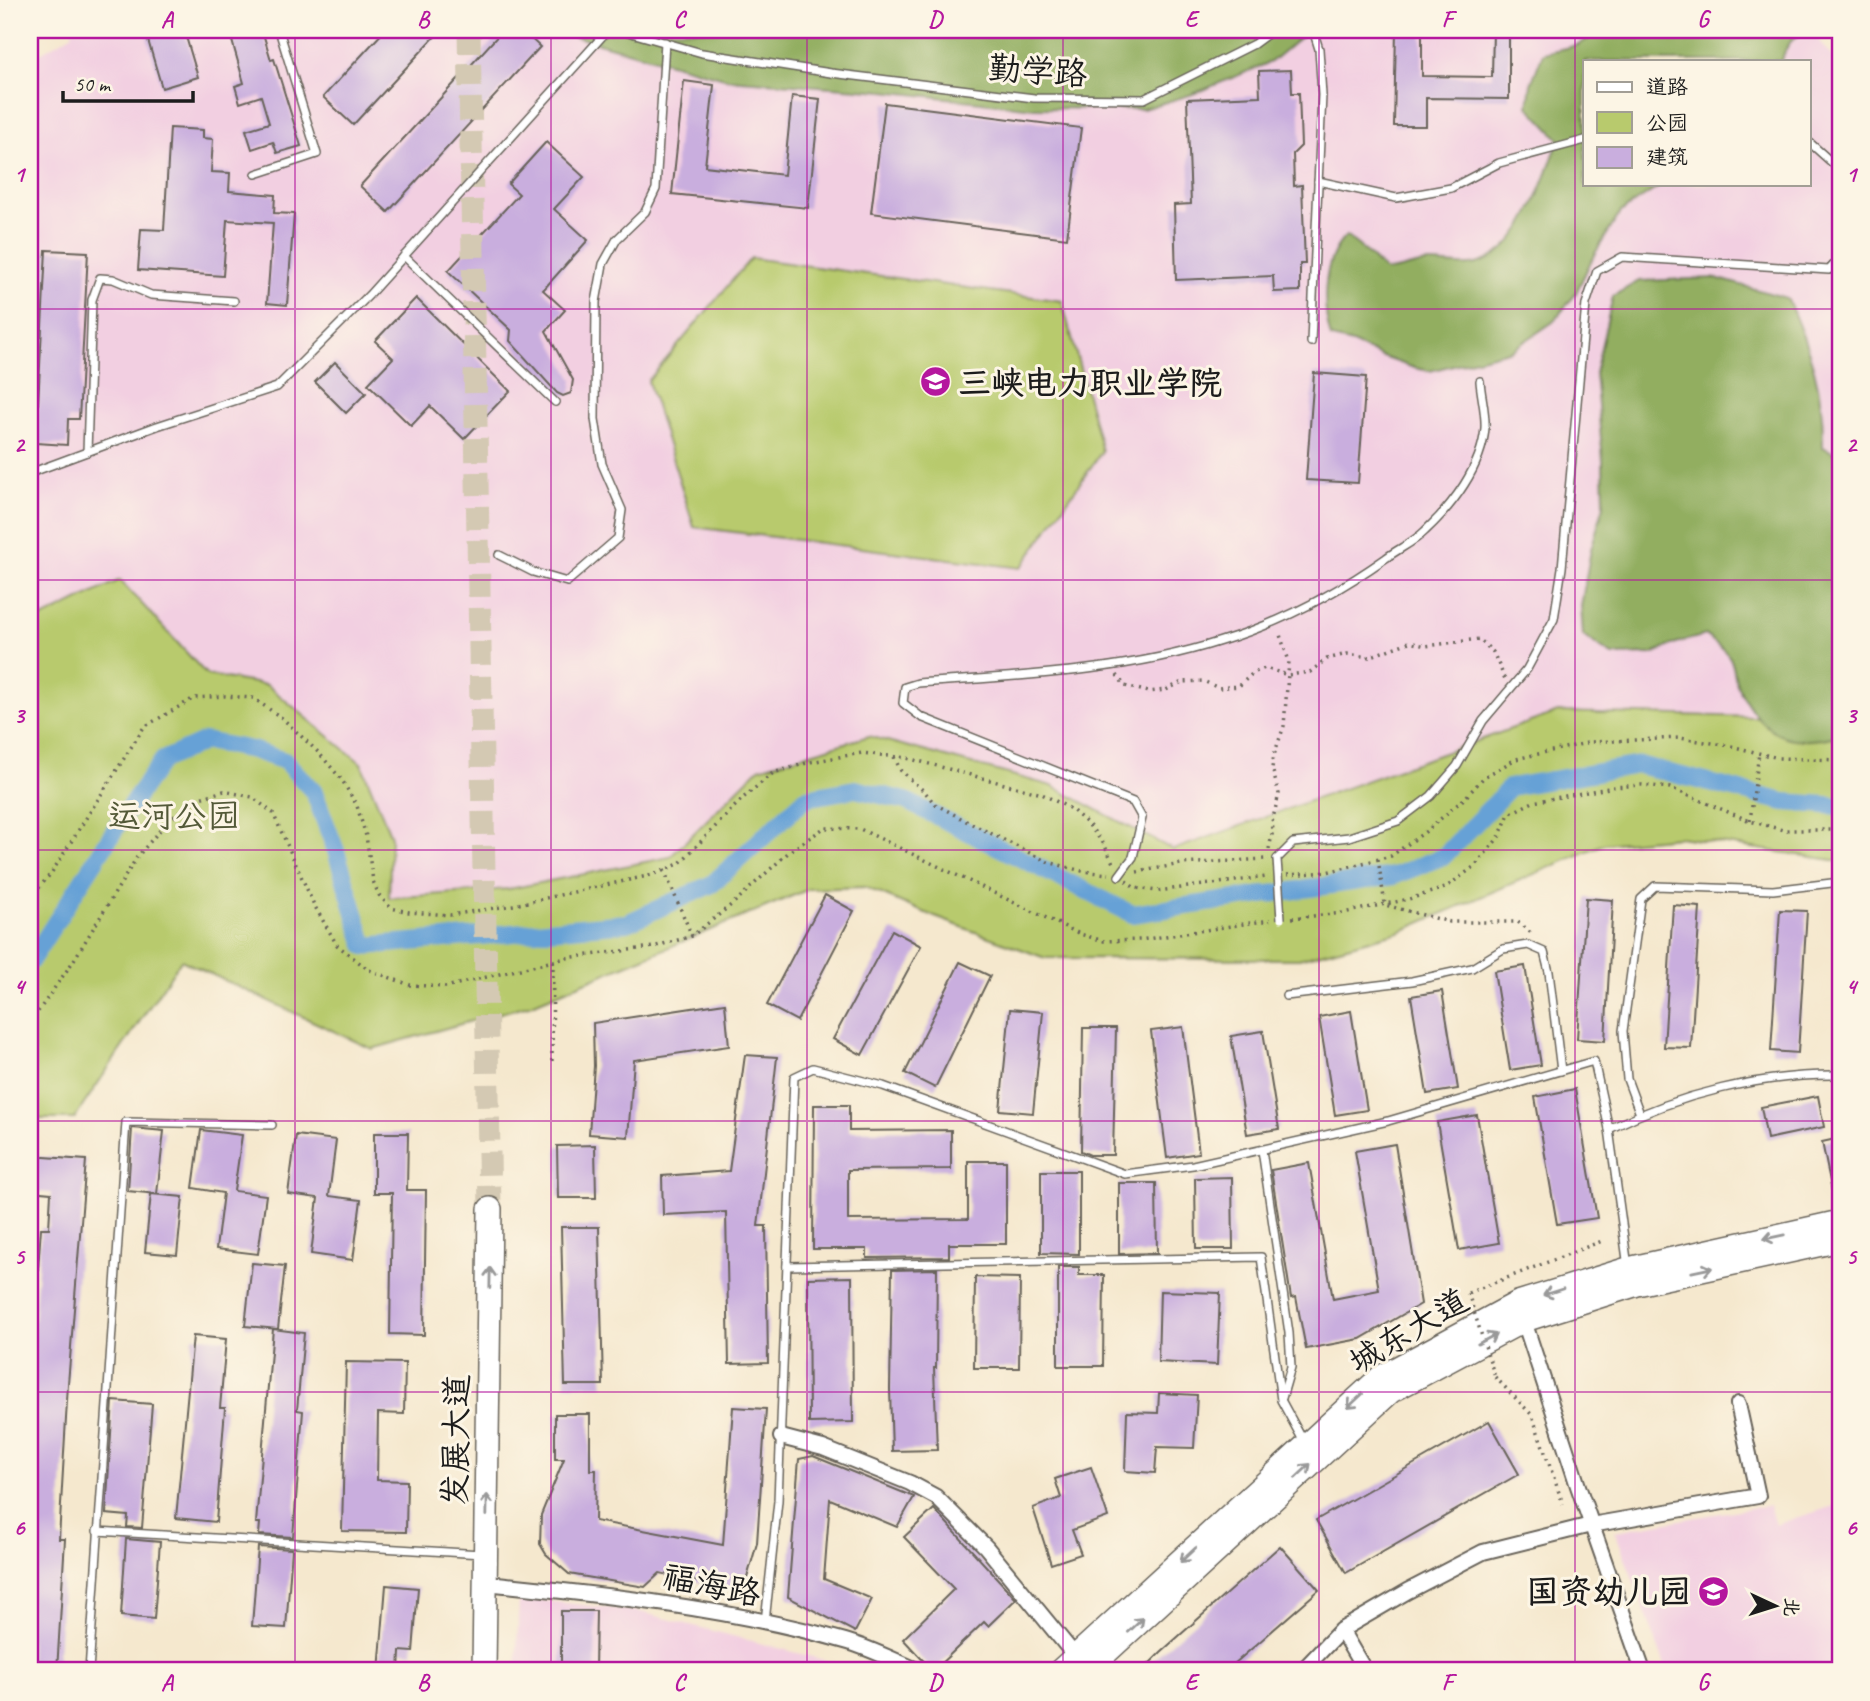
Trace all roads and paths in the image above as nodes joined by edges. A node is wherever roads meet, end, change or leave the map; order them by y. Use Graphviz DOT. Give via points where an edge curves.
graph roads {
  1 [pos="279,30"];
  2 [pos="608,30"];
  3 [pos="621,30"];
  4 [pos="1272,30"];
  5 [pos="1313,30"];
  6 [pos="664,42"];
  7 [pos="1583,141"];
  8 [pos="1811,144"];
  9 [pos="256,174"];
  10 [pos="1840,178"];
  11 [pos="1318,181"];
  12 [pos="404,256"];
  13 [pos="1840,258"];
  14 [pos="234,301"];
  15 [pos="1311,341"];
  16 [pos="1480,381"];
  17 [pos="555,402"];
  18 [pos="87,452"];
  19 [pos="30,472"];
  20 [pos="499,555"];
  21 [pos="1275,621"];
  22 [pos="1110,665"];
  23 [pos="1288,674"];
  24 [pos="1510,689"];
  25 [pos="1759,753"];
  26 [pos="894,757"];
  27 [pos="1840,760"];
  28 [pos="1750,821"];
  29 [pos="1840,830"];
  30 [pos="1278,859"];
  31 [pos="1378,859"];
  32 [pos="664,870"];
  33 [pos="1119,876"];
  34 [pos="1840,882"];
  35 [pos="30,899"];
  36 [pos="1385,905"];
  37 [pos="1281,919"];
  38 [pos="692,936"];
  39 [pos="1544,951"];
  40 [pos="553,961"];
  41 [pos="1286,996"];
  42 [pos="30,1023"];
  43 [pos="552,1061"];
  44 [pos="1561,1071"];
  45 [pos="1840,1076"];
  46 [pos="1640,1114"];
  47 [pos="272,1125"];
  48 [pos="1609,1129"];
  49 [pos="1262,1150"];
  50 [pos="490,1209"];
  51 [pos="1840,1222"];
  52 [pos="1840,1240"];
  53 [pos="1602,1241"];
  54 [pos="787,1266"];
  55 [pos="1628,1269"];
  56 [pos="1521,1312"];
  57 [pos="1281,1400"];
  58 [pos="1738,1405"];
  59 [pos="780,1437"];
  60 [pos="1306,1446"];
  61 [pos="1563,1504"];
  62 [pos="1591,1525"];
  63 [pos="97,1531"];
  64 [pos="487,1554"];
  65 [pos="486,1583"];
  66 [pos="765,1622"];
  67 [pos="1341,1630"];
  68 [pos="1074,1666"];
  69 [pos="89,1671"];
  70 [pos="484,1671"];
  71 [pos="919,1671"];
  72 [pos="1302,1671"];
  73 [pos="1365,1671"];
  74 [pos="1643,1671"];
  1 -- 9 [label="lane" via="317,154"];
  2 -- 12 [label="lane"];
  3 -- 6 [label="lane, 勤学路"];
  4 -- 6 [label="lane, 勤学路" via="1254,44 1144,99 1034,98 818,71 702,53"];
  5 -- 11 [label="lane" via="1322,95"];
  6 -- 20 [label="lane" via="656,189 645,212 617,239 603,264 596,302 596,419 602,464 622,510 618,538 568,582"];
  7 -- 11 [label="lane" via="1500,163 1451,188 1396,198"];
  8 -- 10 [label="lane" via="1838,168"];
  11 -- 15 [label="lane"];
  12 -- 17 [label="lane"];
  12 -- 18 [label="lane" via="277,387"];
  13 -- 24 [label="lane" via="1829,270 1622,257 1597,271 1586,304 1554,619 1527,669"];
  14 -- 18 [label="lane" via="151,295 100,278 92,300"];
  16 -- 21 [label="lane" via="1485,428 1478,457 1457,496 1424,533 1354,581"];
  18 -- 19 [label="lane"];
  21 -- 22 [label="lane" via="1222,641"];
  21 -- 23 [label="path" via="1289,661"];
  22 -- 23 [label="path" via="1125,686 1149,692 1182,682 1239,687 1265,668"];
  22 -- 33 [label="lane" via="918,683 905,687 903,703 934,723 1133,802 1142,818 1133,857"];
  23 -- 24 [label="path" via="1310,672 1327,659 1347,654 1369,657 1409,642 1426,646 1479,639 1493,652"];
  23 -- 30 [label="path" via="1284,726 1272,768 1279,793 1269,848"];
  24 -- 30 [label="lane" via="1432,796 1398,821 1349,837 1293,843"];
  25 -- 27 [label="path"];
  25 -- 28 [label="path"];
  25 -- 31 [label="path" via="1680,738 1654,738 1591,742 1516,759 1483,777 1426,832 1391,856"];
  26 -- 32 [label="path" via="862,753 774,773 679,864"];
  26 -- 33 [label="path" via="901,771 935,804 1002,840 1048,862"];
  26 -- 33 [label="path" via="1052,799 1088,824 1104,844"];
  28 -- 29 [label="path" via="1783,830"];
  28 -- 36 [label="path" via="1670,788 1642,785 1532,802 1509,814 1499,837 1475,866 1445,888"];
  30 -- 33 [label="path" via="1181,864"];
  30 -- 37 [label="lane, bridge"];
  31 -- 33 [label="path" via="1327,872 1157,891 1135,888"];
  31 -- 36 [label="path"];
  32 -- 35 [label="path" via="450,915 391,908 373,881 357,806 342,780 282,718 253,698 225,696 194,698 144,727"];
  32 -- 38 [label="path"];
  34 -- 46 [label="lane" via="1773,890 1654,886 1641,899 1623,1031 1627,1079"];
  36 -- 37 [label="path"];
  36 -- 39 [label="path" via="1450,922 1518,922"];
  37 -- 38 [label="path" via="1104,941 1080,934 860,829 824,828 790,851"];
  38 -- 40 [label="path" via="653,947"];
  39 -- 41 [label="lane" via="1528,945 1503,949 1472,968 1412,981"];
  39 -- 44 [label="lane"];
  40 -- 42 [label="path" via="445,987 410,985 369,970 337,945 273,813 252,797 224,791 196,799 167,822 145,848"];
  40 -- 43 [label="path"];
  44 -- 48 [label="lane" via="1594,1061"];
  44 -- 49 [label="lane" via="1388,1121"];
  45 -- 46 [label="lane" via="1781,1077 1726,1087"];
  46 -- 48 [label="lane"];
  47 -- 63 [label="lane" via="125,1122"];
  48 -- 55 [label="lane"];
  49 -- 54 [label="lane" via="1125,1174 883,1086 813,1068 794,1077"];
  49 -- 57 [label="lane" via="1290,1345 1291,1367"];
  64 -- 50 [label="main road, 发展大道, one-way"];
  51 -- 55 [label="main road, 城东大道, one-way"];
  56 -- 52 [label="main road, 城东大道, one-way"];
  53 -- 61 [label="path, bridge" via="1468,1293 1495,1377 1532,1415"];
  54 -- 57 [label="lane" via="1261,1257"];
  54 -- 59 [label="lane"];
  55 -- 56 [label="main road, 城东大道, one-way"];
  56 -- 60 [label="main road, 城东大道, one-way" via="1381,1377"];
  56 -- 62 [label="street"];
  68 -- 56 [label="main road, 城东大道, one-way" via="1391,1391"];
  57 -- 60 [label="lane"];
  58 -- 62 [label="street" via="1758,1496"];
  59 -- 66 [label="lane"];
  59 -- 68 [label="street" via="823,1448 936,1497 986,1547"];
  60 -- 68 [label="main road, 城东大道, one-way"];
  62 -- 67 [label="street" via="1483,1552"];
  62 -- 74 [label="street"];
  63 -- 64 [label="lane"];
  63 -- 69 [label="lane"];
  64 -- 65 [label="main road, 发展大道"];
  65 -- 66 [label="street, 福海路" via="633,1598"];
  65 -- 70 [label="main road, 发展大道"];
  66 -- 71 [label="street, 福海路" via="847,1641"];
  67 -- 72 [label="street"];
  67 -- 73 [label="street"];
}
